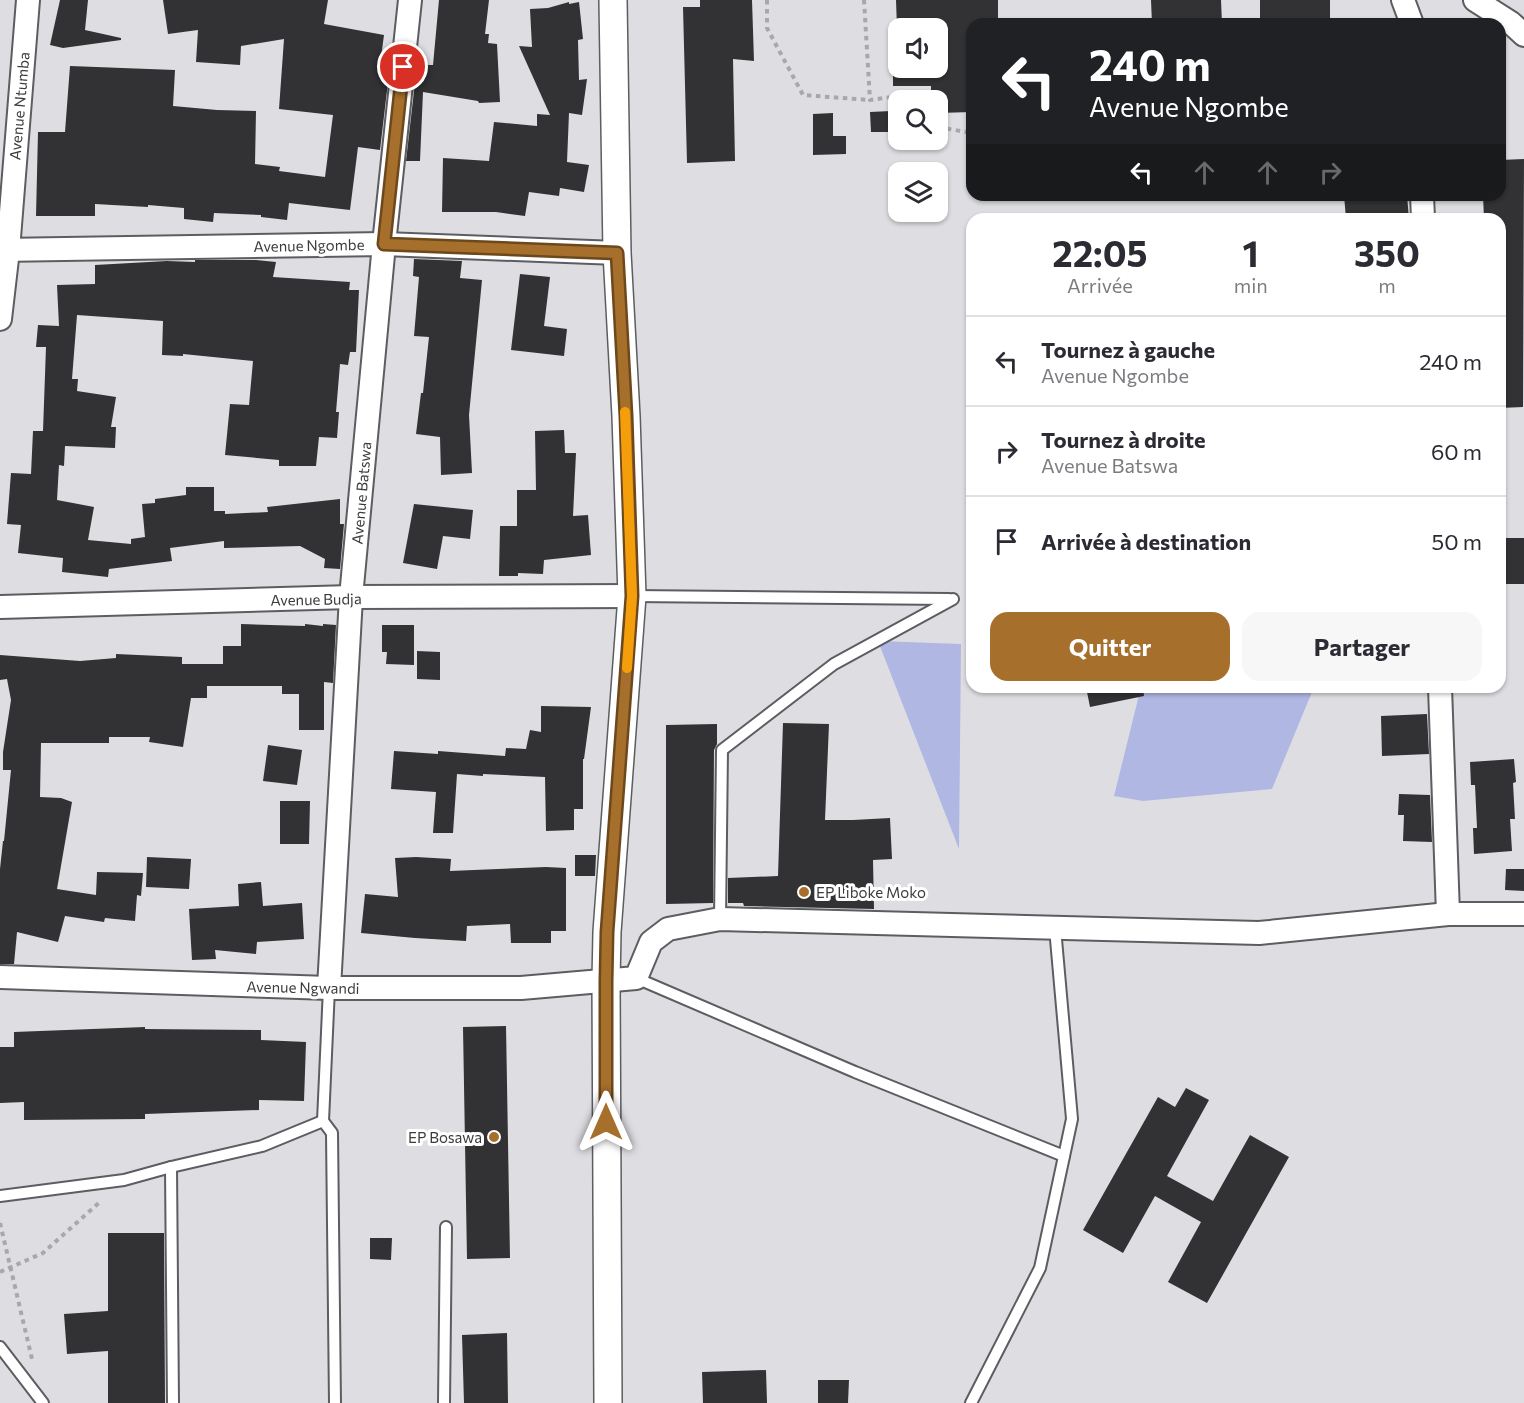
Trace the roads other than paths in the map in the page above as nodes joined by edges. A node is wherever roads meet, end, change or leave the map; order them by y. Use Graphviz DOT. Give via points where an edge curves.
graph roads {
  1 [pos="28,0"];
  2 [pos="410,0"];
  3 [pos="613,0"];
  4 [pos="1403,0"];
  5 [pos="1475,0"];
  6 [pos="1410,18"];
  7 [pos="1503,18"];
  8 [pos="1506,20"];
  9 [pos="1524,35"];
  10 [pos="384,244"];
  11 [pos="4,250"];
  12 [pos="617,253"];
  13 [pos="0,320"];
  14 [pos="632,596"];
  15 [pos="351,597"];
  16 [pos="0,607"];
  17 [pos="1440,693"];
  18 [pos="1449,914"];
  19 [pos="1524,914"];
  20 [pos="720,919"];
  21 [pos="1055,928"];
  22 [pos="0,977"];
  23 [pos="636,978"];
  24 [pos="606,981"];
  25 [pos="328,988"];
  26 [pos="323,1121"];
  27 [pos="1064,1156"];
  28 [pos="171,1167"];
  29 [pos="0,1196"];
  30 [pos="446,1227"];
  31 [pos="0,1347"];
  32 [pos="43,1402"];
  33 [pos="172,1403"];
  34 [pos="335,1403"];
  35 [pos="444,1403"];
  36 [pos="608,1403"];
  37 [pos="971,1403"];
  1 -- 11 [label="street, Avenue Ntumba"];
  2 -- 10 [label="street, Avenue Batswa"];
  3 -- 12 [label="street"];
  4 -- 6 [label="street"];
  5 -- 7 [label="street"];
  8 -- 9 [label="street"];
  10 -- 11 [label="street, Avenue Ngombe"];
  10 -- 12 [label="street, Avenue Ngombe"];
  10 -- 15 [label="street, Avenue Batswa"];
  11 -- 13 [label="street, Avenue Ntumba"];
  12 -- 14 [label="street"];
  14 -- 15 [label="street, Avenue Budja"];
  14 -- 20 [label="lane" via="953,600 834,664 722,750"];
  14 -- 24 [label="street"];
  15 -- 16 [label="street, Avenue Budja"];
  15 -- 25 [label="street, Avenue Batswa"];
  17 -- 18 [label="street"];
  18 -- 19 [label="street"];
  18 -- 21 [label="street" via="1258,933"];
  20 -- 21 [label="street"];
  20 -- 23 [label="street" via="668,929 651,942"];
  21 -- 27 [label="lane" via="1072,1119"];
  22 -- 25 [label="street, Avenue Ngwandi"];
  23 -- 24 [label="street, Avenue Ngwandi"];
  23 -- 27 [label="lane"];
  24 -- 25 [label="street, Avenue Ngwandi" via="521,988"];
  24 -- 36 [label="street"];
  25 -- 26 [label="lane"];
  26 -- 28 [label="lane" via="262,1146"];
  26 -- 34 [label="lane" via="332,1133"];
  27 -- 37 [label="lane" via="1040,1268"];
  28 -- 29 [label="lane" via="124,1180"];
  28 -- 33 [label="lane"];
  30 -- 35 [label="lane"];
  31 -- 32 [label="lane"];
}
